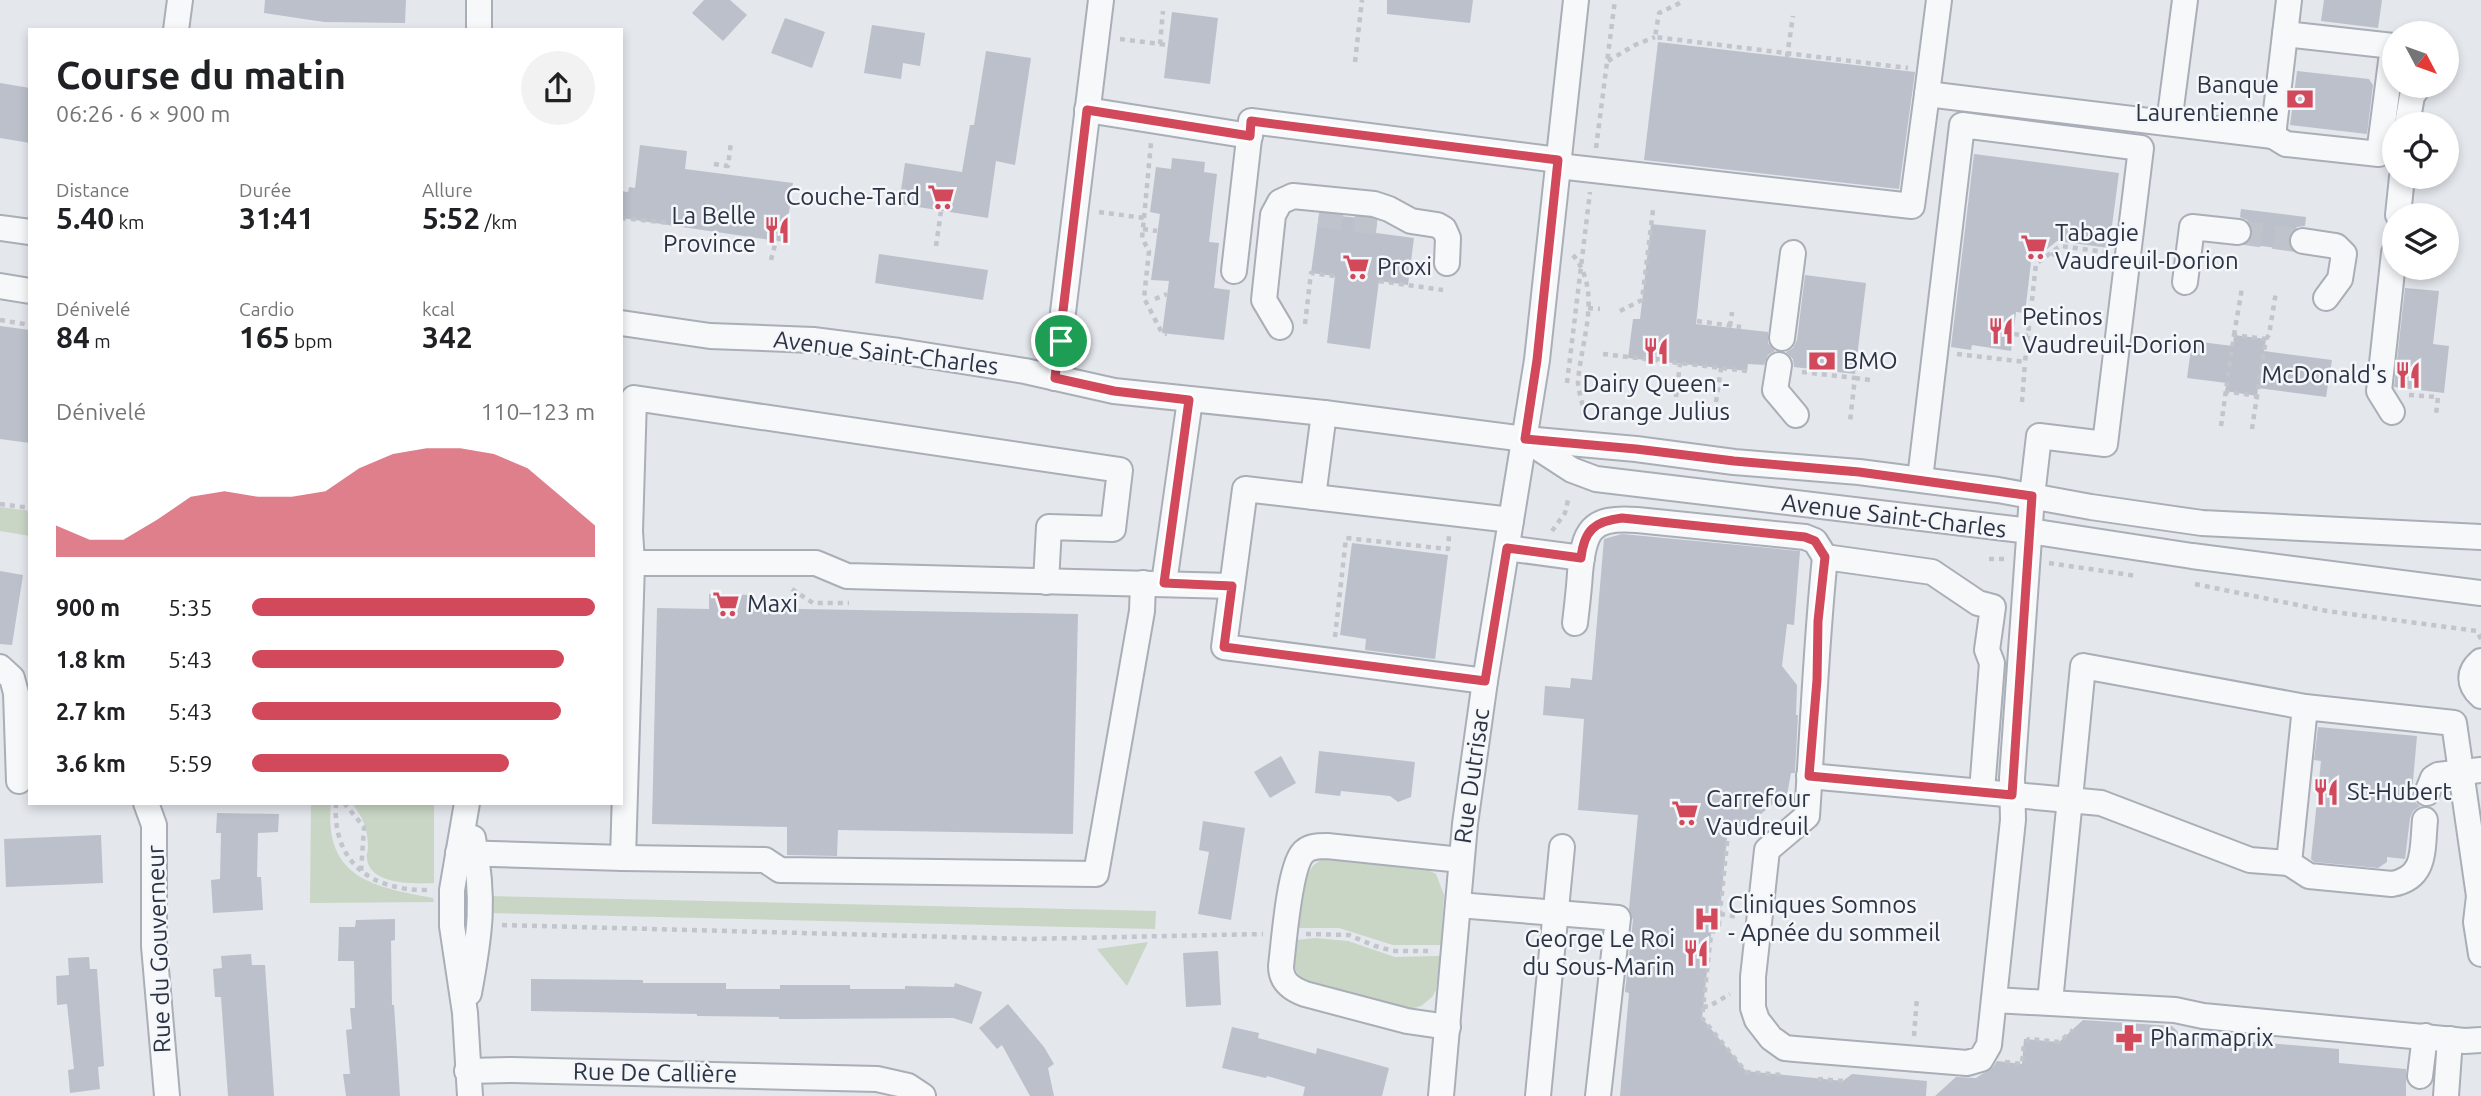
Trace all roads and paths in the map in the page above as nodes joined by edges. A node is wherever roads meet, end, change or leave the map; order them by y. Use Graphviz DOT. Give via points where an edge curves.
graph roads {
  1 [pos="180,0"];
  2 [pos="479,0"];
  3 [pos="1100,0"];
  4 [pos="1362,0"];
  5 [pos="1576,0"];
  6 [pos="1939,0"];
  7 [pos="2185,0"];
  8 [pos="2289,0"];
  9 [pos="1680,3"];
  10 [pos="1163,11"];
  11 [pos="1793,16"];
  12 [pos="176,28"];
  13 [pos="479,28"];
  14 [pos="2285,34"];
  15 [pos="1655,37"];
  16 [pos="1115,38"];
  17 [pos="1160,44"];
  18 [pos="1168,45"];
  19 [pos="2382,45"];
  20 [pos="1787,55"];
  21 [pos="1607,61"];
  22 [pos="1355,62"];
  23 [pos="1916,69"];
  24 [pos="1927,94"];
  25 [pos="2386,98"];
  26 [pos="1087,110"];
  27 [pos="2169,123"];
  28 [pos="1250,136"];
  29 [pos="2273,136"];
  30 [pos="731,142"];
  31 [pos="1150,155"];
  32 [pos="1558,163"];
  33 [pos="713,164"];
  34 [pos="1276,208"];
  35 [pos="1653,210"];
  36 [pos="941,211"];
  37 [pos="1095,211"];
  38 [pos="1319,215"];
  39 [pos="623,218"];
  40 [pos="1144,218"];
  41 [pos="1411,221"];
  42 [pos="1377,223"];
  43 [pos="691,225"];
  44 [pos="0,228"];
  45 [pos="1143,229"];
  46 [pos="1157,231"];
  47 [pos="28,232"];
  48 [pos="2238,232"];
  49 [pos="776,241"];
  50 [pos="2303,241"];
  51 [pos="936,246"];
  52 [pos="2052,252"];
  53 [pos="1793,253"];
  54 [pos="2112,253"];
  55 [pos="771,260"];
  56 [pos="1447,263"];
  57 [pos="1580,265"];
  58 [pos="2063,267"];
  59 [pos="1234,271"];
  60 [pos="1335,276"];
  61 [pos="2391,280"];
  62 [pos="2396,280"];
  63 [pos="1379,281"];
  64 [pos="2185,282"];
  65 [pos="2391,283"];
  66 [pos="0,286"];
  67 [pos="2242,288"];
  68 [pos="1443,290"];
  69 [pos="28,291"];
  70 [pos="2276,292"];
  71 [pos="1167,294"];
  72 [pos="2326,298"];
  73 [pos="1155,299"];
  74 [pos="1588,308"];
  75 [pos="1600,309"];
  76 [pos="1619,312"];
  77 [pos="1732,312"];
  78 [pos="0,320"];
  79 [pos="1697,321"];
  80 [pos="623,323"];
  81 [pos="28,325"];
  82 [pos="1730,326"];
  83 [pos="1741,327"];
  84 [pos="1292,329"];
  85 [pos="1167,334"];
  86 [pos="2014,334"];
  87 [pos="2234,335"];
  88 [pos="2028,336"];
  89 [pos="1782,338"];
  90 [pos="2266,339"];
  91 [pos="1944,352"];
  92 [pos="1603,354"];
  93 [pos="2025,362"];
  94 [pos="1680,363"];
  95 [pos="1721,368"];
  96 [pos="1789,369"];
  97 [pos="1748,371"];
  98 [pos="1055,378"];
  99 [pos="1856,378"];
  100 [pos="1870,380"];
  101 [pos="2408,389"];
  102 [pos="2225,391"];
  103 [pos="2257,396"];
  104 [pos="1676,397"];
  105 [pos="1189,400"];
  106 [pos="1716,402"];
  107 [pos="2022,402"];
  108 [pos="2392,412"];
  109 [pos="1325,413"];
  110 [pos="1796,415"];
  111 [pos="2436,415"];
  112 [pos="1850,421"];
  113 [pos="1579,423"];
  114 [pos="2221,426"];
  115 [pos="2252,429"];
  116 [pos="1525,439"];
  117 [pos="1859,472"];
  118 [pos="1920,479"];
  119 [pos="1569,492"];
  120 [pos="2032,496"];
  121 [pos="1313,497"];
  122 [pos="0,504"];
  123 [pos="28,508"];
  124 [pos="1856,512"];
  125 [pos="1511,520"];
  126 [pos="2030,531"];
  127 [pos="1546,535"];
  128 [pos="2481,537"];
  129 [pos="1507,548"];
  130 [pos="1448,549"];
  131 [pos="1825,557"];
  132 [pos="1581,558"];
  133 [pos="627,563"];
  134 [pos="2061,565"];
  135 [pos="2146,577"];
  136 [pos="1046,582"];
  137 [pos="2185,582"];
  138 [pos="1154,583"];
  139 [pos="1232,586"];
  140 [pos="783,589"];
  141 [pos="2481,593"];
  142 [pos="853,604"];
  143 [pos="1575,623"];
  144 [pos="2479,631"];
  145 [pos="2481,640"];
  146 [pos="1333,649"];
  147 [pos="2481,661"];
  148 [pos="0,667"];
  149 [pos="1485,681"];
  150 [pos="2481,696"];
  151 [pos="2305,707"];
  152 [pos="2471,771"];
  153 [pos="1809,776"];
  154 [pos="16,781"];
  155 [pos="1982,791"];
  156 [pos="2427,793"];
  157 [pos="2012,795"];
  158 [pos="2070,800"];
  159 [pos="147,805"];
  160 [pos="336,805"];
  161 [pos="346,805"];
  162 [pos="467,805"];
  163 [pos="2425,820"];
  164 [pos="1759,828"];
  165 [pos="1562,847"];
  166 [pos="467,854"];
  167 [pos="623,858"];
  168 [pos="1461,860"];
  169 [pos="2289,863"];
  170 [pos="361,872"];
  171 [pos="439,890"];
  172 [pos="1458,905"];
  173 [pos="1555,912"];
  174 [pos="499,924"];
  175 [pos="1272,934"];
  176 [pos="1297,934"];
  177 [pos="1440,951"];
  178 [pos="2481,954"];
  179 [pos="1917,997"];
  180 [pos="1994,1000"];
  181 [pos="2050,1002"];
  182 [pos="2081,1022"];
  183 [pos="1448,1027"];
  184 [pos="1914,1032"];
  185 [pos="2437,1037"];
  186 [pos="2481,1040"];
  187 [pos="1995,1061"];
  188 [pos="467,1071"];
  189 [pos="1852,1074"];
  190 [pos="1790,1076"];
  191 [pos="1810,1078"];
  192 [pos="2419,1088"];
  193 [pos="167,1096"];
  194 [pos="470,1096"];
  195 [pos="923,1096"];
  196 [pos="1441,1096"];
  197 [pos="1538,1096"];
  198 [pos="1598,1096"];
  199 [pos="2446,1096"];
  1 -- 12 [label="street"];
  2 -- 13 [label="street"];
  3 -- 26 [label="street"];
  4 -- 22 [label="path"];
  5 -- 32 [label="street, Rue Dutrisac"];
  6 -- 24 [label="street"];
  7 -- 27 [label="street"];
  8 -- 14 [label="street"];
  9 -- 15 [label="path" via="1659,13"];
  10 -- 17 [label="path"];
  11 -- 20 [label="path"];
  14 -- 19 [label="street"];
  14 -- 29 [label="street"];
  15 -- 20 [label="path"];
  15 -- 21 [label="path"];
  16 -- 17 [label="path"];
  17 -- 18 [label="path"];
  20 -- 23 [label="path"];
  24 -- 27 [label="street"];
  24 -- 32 [label="street" via="1912,206"];
  25 -- 29 [label="street" via="2379,154 2287,144"];
  26 -- 28 [label="street"];
  26 -- 98 [label="street"];
  27 -- 29 [label="street"];
  28 -- 32 [label="street" via="1251,121"];
  28 -- 59 [label="street"];
  30 -- 33 [label="path" via="727,166"];
  31 -- 40 [label="path"];
  32 -- 116 [label="street, Rue Dutrisac"];
  34 -- 38 [label="street"];
  34 -- 41 [label="street" via="1293,196 1374,204"];
  34 -- 84 [label="street" via="1264,300"];
  35 -- 76 [label="path" via="1642,300"];
  36 -- 51 [label="path"];
  37 -- 40 [label="path"];
  39 -- 43 [label="path"];
  40 -- 45 [label="path"];
  41 -- 42 [label="street" via="1396,227"];
  41 -- 56 [label="street" via="1444,229"];
  44 -- 47 [label="street"];
  45 -- 46 [label="path"];
  45 -- 85 [label="path" via="1149,251 1144,298 1162,333"];
  48 -- 64 [label="street" via="2192,227"];
  49 -- 55 [label="path"];
  50 -- 72 [label="street" via="2336,246 2344,254 2340,279"];
  52 -- 54 [label="path" via="2070,245"];
  52 -- 58 [label="path"];
  52 -- 88 [label="path" via="2036,264"];
  53 -- 89 [label="street"];
  57 -- 74 [label="path" via="1587,277"];
  60 -- 84 [label="path" via="1311,273"];
  61 -- 65 [label="street"];
  62 -- 65 [label="street"];
  63 -- 68 [label="path"];
  65 -- 108 [label="street" via="2379,391"];
  66 -- 69 [label="street"];
  67 -- 87 [label="path"];
  70 -- 90 [label="path"];
  71 -- 73 [label="path"];
  74 -- 75 [label="path"];
  74 -- 113 [label="path" via="1578,385 1584,413"];
  77 -- 82 [label="path"];
  78 -- 81 [label="path"];
  79 -- 82 [label="path"];
  80 -- 98 [label="street, Avenue Saint-Charles" via="710,336 813,340"];
  82 -- 83 [label="path"];
  86 -- 88 [label="path"];
  87 -- 90 [label="path"];
  87 -- 102 [label="path"];
  88 -- 93 [label="path"];
  90 -- 103 [label="path"];
  91 -- 93 [label="path"];
  92 -- 94 [label="path"];
  93 -- 107 [label="path"];
  94 -- 95 [label="path"];
  94 -- 104 [label="path"];
  95 -- 97 [label="path"];
  95 -- 106 [label="path"];
  96 -- 99 [label="path"];
  96 -- 110 [label="street" via="1775,390"];
  98 -- 105 [label="street, Avenue Saint-Charles"];
  99 -- 100 [label="path"];
  99 -- 112 [label="path"];
  101 -- 111 [label="path" via="2408,395 2438,397"];
  102 -- 103 [label="path"];
  102 -- 114 [label="path"];
  103 -- 115 [label="path"];
  105 -- 109 [label="street, Avenue Saint-Charles"];
  105 -- 138 [label="street"];
  109 -- 116 [label="street, Avenue Saint-Charles"];
  109 -- 121 [label="street"];
  116 -- 117 [label="street, Avenue Saint-Charles"];
  116 -- 124 [label="street, Avenue Saint-Charles" via="1572,470 1596,479"];
  116 -- 125 [label="street, Rue Dutrisac"];
  117 -- 118 [label="street, Avenue Saint-Charles"];
  117 -- 124 [label="street"];
  118 -- 120 [label="street, Avenue Saint-Charles"];
  118 -- 120 [label="street" via="1962,125 2141,148 2105,444 2039,436"];
  119 -- 127 [label="path" via="1565,513"];
  120 -- 126 [label="street"];
  120 -- 128 [label="street, Avenue Saint-Charles" via="2202,523"];
  121 -- 125 [label="street"];
  121 -- 139 [label="street" via="1245,489"];
  122 -- 123 [label="path"];
  124 -- 126 [label="street, Avenue Saint-Charles"];
  125 -- 129 [label="street, Rue Dutrisac"];
  126 -- 141 [label="street, Avenue Saint-Charles"];
  126 -- 157 [label="street"];
  129 -- 132 [label="street"];
  129 -- 149 [label="street, Rue Dutrisac"];
  130 -- 146 [label="path" via="1346,538"];
  131 -- 132 [label="street" via="1815,541 1805,537 1622,518 1591,530"];
  131 -- 153 [label="street"];
  131 -- 155 [label="street" via="1931,572 1978,603 1993,607"];
  132 -- 143 [label="street"];
  133 -- 136 [label="street" via="804,563 847,576"];
  133 -- 136 [label="street" via="634,398 1120,470 1113,529 1049,527"];
  133 -- 167 [label="street"];
  134 -- 135 [label="path"];
  136 -- 138 [label="street"];
  137 -- 144 [label="path" via="2327,611"];
  138 -- 139 [label="street"];
  138 -- 167 [label="street" via="1142,611 1096,874 780,870 765,860"];
  139 -- 149 [label="street" via="1224,647"];
  140 -- 142 [label="path" via="795,589 813,603"];
  144 -- 145 [label="path"];
  147 -- 150 [label="street" via="2470,678"];
  148 -- 154 [label="street" via="12,678 16,693"];
  149 -- 168 [label="street, Rue Dutrisac"];
  151 -- 152 [label="street" via="2454,723"];
  151 -- 158 [label="street" via="2083,666"];
  151 -- 169 [label="street"];
  152 -- 156 [label="street" via="2438,775"];
  152 -- 178 [label="street"];
  153 -- 155 [label="street"];
  153 -- 180 [label="street" via="1807,816 1767,850 1752,994 1764,1031 1785,1048 1967,1063 1981,1059 1987,1050"];
  155 -- 157 [label="street"];
  157 -- 158 [label="street"];
  157 -- 180 [label="street"];
  158 -- 169 [label="street" via="2101,803 2250,860"];
  158 -- 181 [label="street"];
  159 -- 193 [label="street, Rue du Gouverneur" via="154,825 154,946"];
  160 -- 170 [label="path" via="338,838"];
  161 -- 170 [label="path" via="364,827"];
  162 -- 166 [label="street"];
  163 -- 169 [label="street" via="2419,866 2399,883 2309,876"];
  164 -- 190 [label="path" via="1750,835 1728,834 1720,922 1711,934 1702,1018 1746,1072"];
  165 -- 173 [label="street"];
  166 -- 167 [label="street"];
  166 -- 188 [label="street" via="452,890"];
  168 -- 172 [label="street, Rue Dutrisac"];
  168 -- 183 [label="street" via="1312,846 1301,855 1295,873 1281,966 1284,981 1305,994"];
  170 -- 171 [label="path" via="379,882"];
  172 -- 173 [label="street"];
  172 -- 183 [label="street, Rue Dutrisac"];
  173 -- 197 [label="street"];
  173 -- 198 [label="street" via="1618,918"];
  174 -- 175 [label="path" via="1027,939"];
  176 -- 177 [label="path" via="1341,934 1394,951"];
  179 -- 184 [label="path"];
  180 -- 181 [label="street"];
  181 -- 185 [label="street"];
  182 -- 187 [label="path" via="2059,1042 2029,1039 2022,1064"];
  183 -- 196 [label="street, Rue Dutrisac"];
  185 -- 186 [label="street"];
  185 -- 192 [label="street"];
  185 -- 199 [label="street"];
  188 -- 194 [label="street"];
  188 -- 195 [label="street, Rue De Callière" via="877,1079 908,1086"];
  189 -- 191 [label="path" via="1843,1081"];
}
